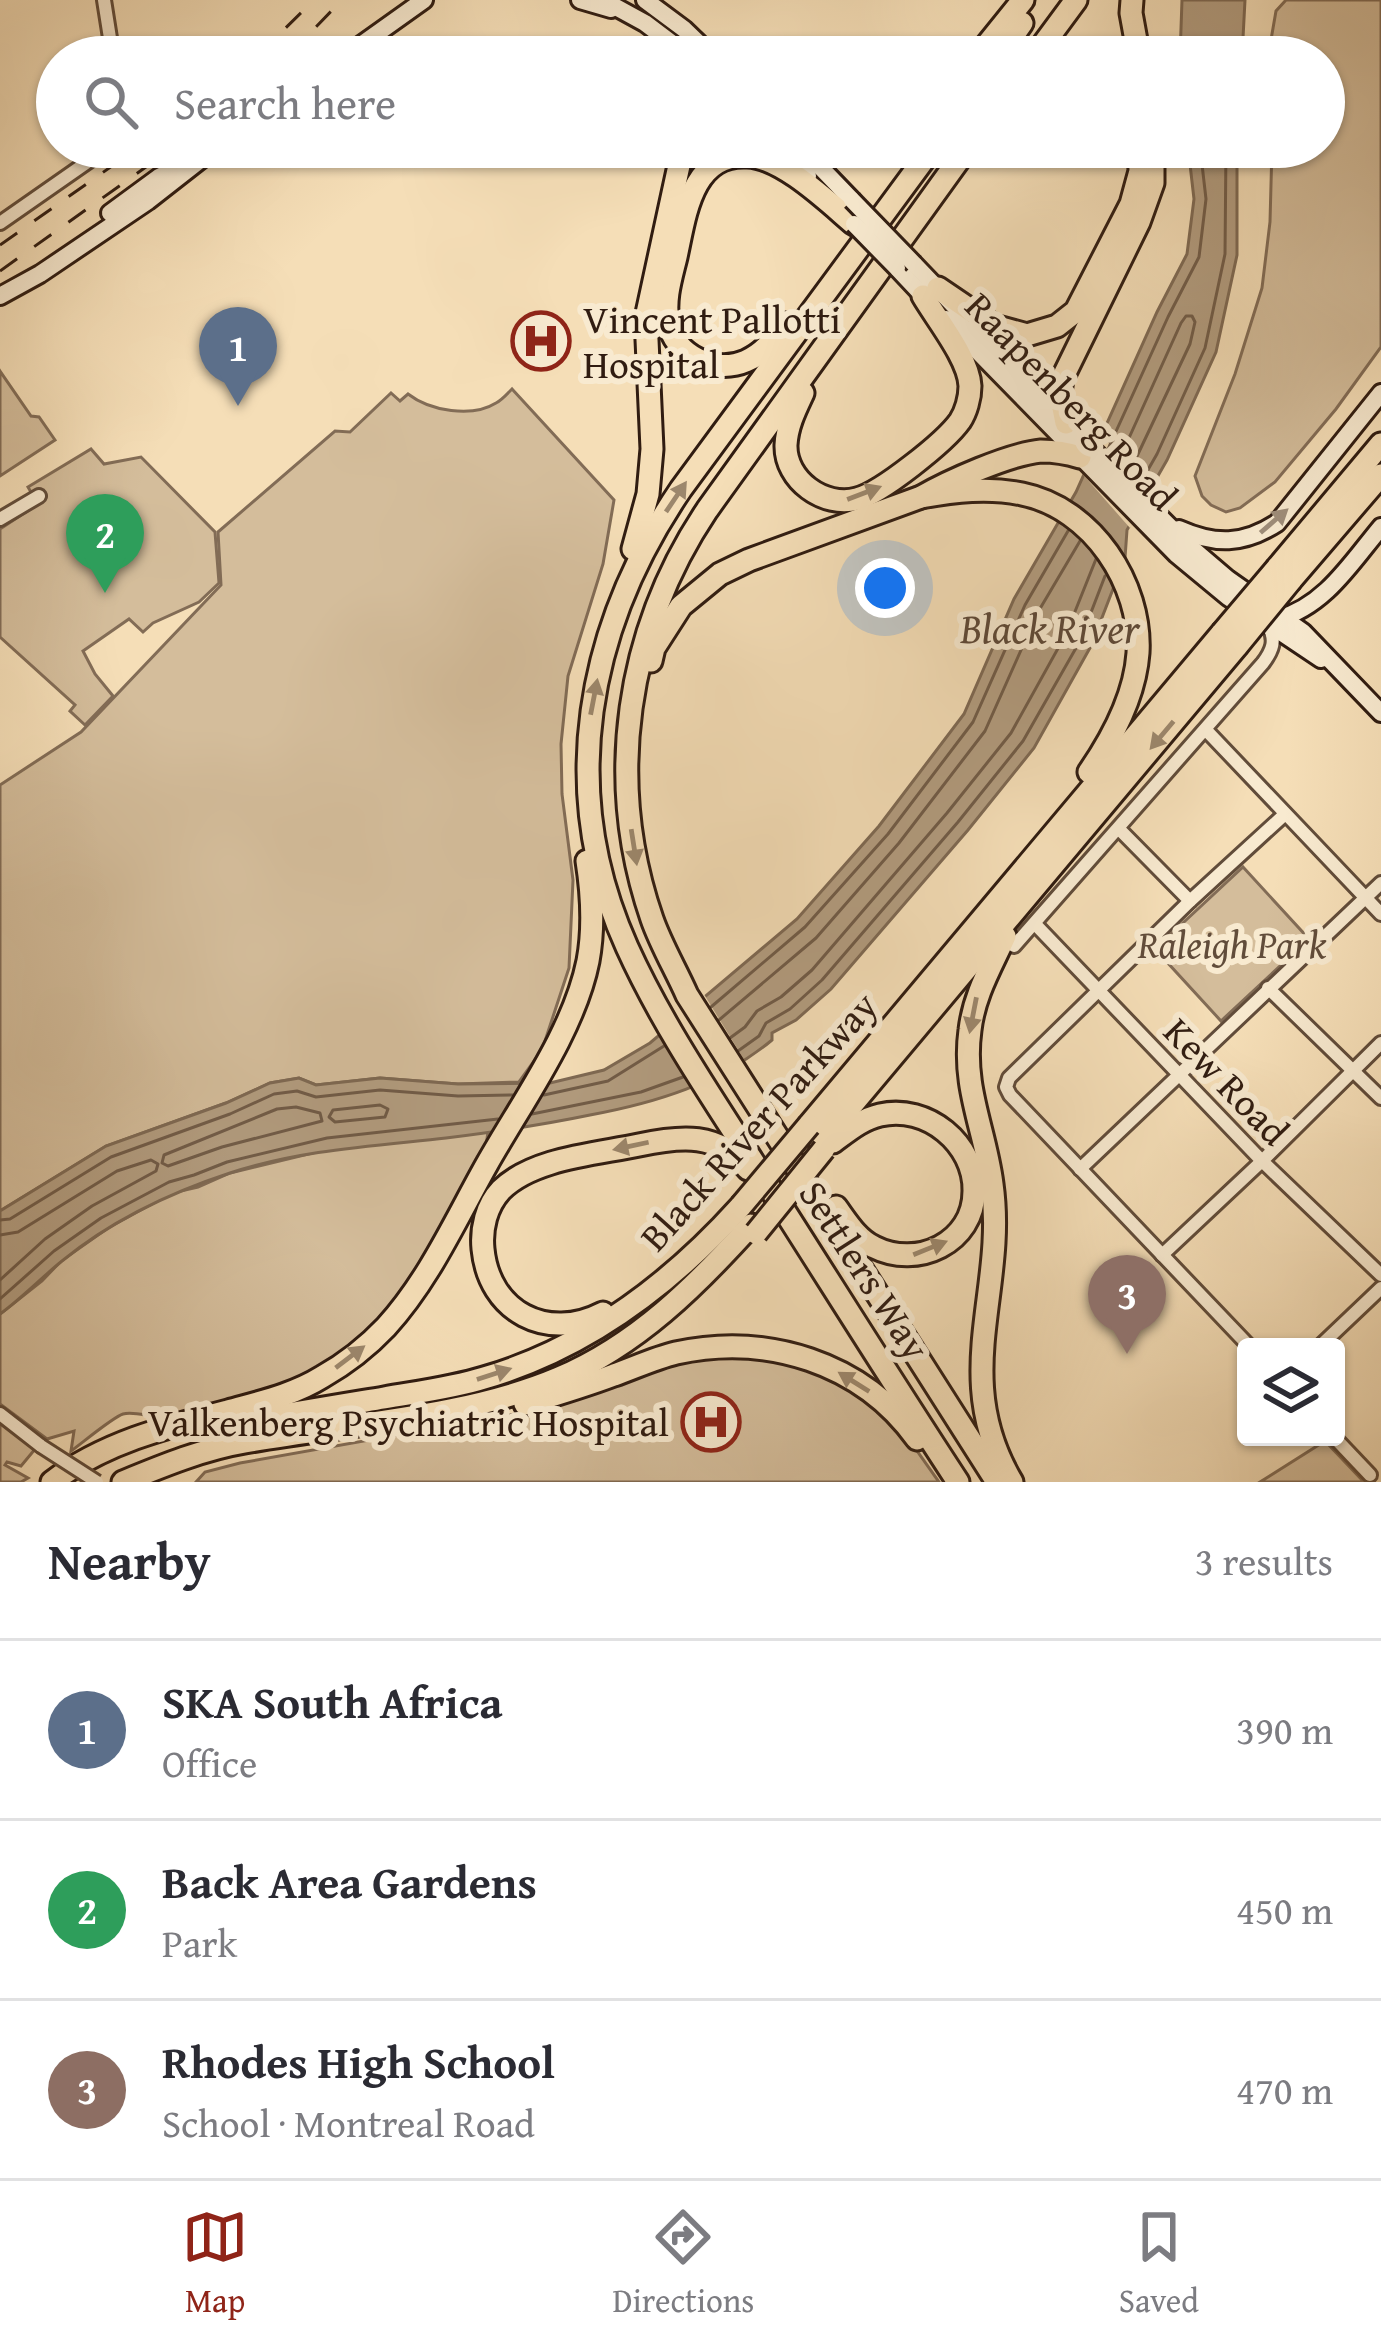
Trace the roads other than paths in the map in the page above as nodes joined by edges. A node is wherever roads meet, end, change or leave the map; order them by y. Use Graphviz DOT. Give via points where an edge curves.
graph roads {
  1 [pos="104,0"];
  2 [pos="424,0"];
  3 [pos="580,0"];
  4 [pos="603,0"];
  5 [pos="645,0"];
  6 [pos="1023,0"];
  7 [pos="1037,0"];
  8 [pos="1076,0"];
  9 [pos="1132,0"];
  10 [pos="634,16"];
  11 [pos="110,36"];
  12 [pos="373,36"];
  13 [pos="661,36"];
  14 [pos="691,36"];
  15 [pos="993,36"];
  16 [pos="1012,36"];
  17 [pos="1049,36"];
  18 [pos="1135,36"];
  19 [pos="79,168"];
  20 [pos="177,168"];
  21 [pos="678,168"];
  22 [pos="711,168"];
  23 [pos="781,168"];
  24 [pos="801,168"];
  25 [pos="816,168"];
  26 [pos="918,168"];
  27 [pos="953,168"];
  28 [pos="969,168"];
  29 [pos="1140,168"];
  30 [pos="1153,168"];
  31 [pos="904,188"];
  32 [pos="848,213"];
  33 [pos="918,217"];
  34 [pos="0,223"];
  35 [pos="922,283"];
  36 [pos="0,296"];
  37 [pos="823,349"];
  38 [pos="1381,393"];
  39 [pos="1066,423"];
  40 [pos="1381,433"];
  41 [pos="1381,444"];
  42 [pos="1084,454"];
  43 [pos="1381,475"];
  44 [pos="39,496"];
  45 [pos="921,496"];
  46 [pos="1333,501"];
  47 [pos="1143,512"];
  48 [pos="0,519"];
  49 [pos="1167,524"];
  50 [pos="1381,527"];
  51 [pos="1284,574"];
  52 [pos="1320,599"];
  53 [pos="621,600"];
  54 [pos="1274,620"];
  55 [pos="1229,639"];
  56 [pos="1316,644"];
  57 [pos="1342,673"];
  58 [pos="1381,713"];
  59 [pos="628,730"];
  60 [pos="1207,730"];
  61 [pos="587,798"];
  62 [pos="1284,814"];
  63 [pos="1119,829"];
  64 [pos="1381,883"];
  65 [pos="1010,885"];
  66 [pos="1366,898"];
  67 [pos="1190,901"];
  68 [pos="1381,914"];
  69 [pos="1026,916"];
  70 [pos="1014,946"];
  71 [pos="1268,988"];
  72 [pos="1098,991"];
  73 [pos="1381,1043"];
  74 [pos="1353,1072"];
  75 [pos="1178,1074"];
  76 [pos="1381,1098"];
  77 [pos="817,1139"];
  78 [pos="1262,1161"];
  79 [pos="1080,1169"];
  80 [pos="804,1179"];
  81 [pos="791,1220"];
  82 [pos="744,1221"];
  83 [pos="1162,1255"];
  84 [pos="1381,1275"];
  85 [pos="1381,1288"];
  86 [pos="1241,1338"];
  87 [pos="1328,1338"];
  88 [pos="0,1414"];
  89 [pos="349,1427"];
  90 [pos="1343,1446"];
  91 [pos="1370,1475"];
  92 [pos="956,1480"];
  93 [pos="54,1482"];
  94 [pos="97,1482"];
  95 [pos="123,1482"];
  96 [pos="997,1482"];
  97 [pos="1012,1482"];
  1 -- 11 [label="street"];
  2 -- 12 [label="main road"];
  3 -- 10 [label="main road"];
  4 -- 10 [label="main road"];
  5 -- 14 [label="main road"];
  6 -- 15 [label="highway"];
  7 -- 16 [label="highway"];
  8 -- 17 [label="highway"];
  9 -- 18 [label="highway"];
  10 -- 13 [label="main road"];
  19 -- 34 [label="street"];
  20 -- 36 [label="main road"];
  21 -- 53 [label="highway" via="646,318 648,494"];
  22 -- 31 [label="highway" via="688,203 666,302 677,343 713,366 742,364 766,349"];
  23 -- 32 [label="highway"];
  24 -- 32 [label="main road, Raapenberg Road"];
  25 -- 32 [label="main road, Raapenberg Road"];
  26 -- 31 [label="highway, Settlers Way"];
  27 -- 33 [label="highway, Settlers Way"];
  28 -- 33 [label="highway"];
  29 -- 35 [label="highway" via="1131,205 1076,311 1057,326 1020,335"];
  30 -- 39 [label="highway" via="1139,222 1062,379"];
  53 -- 31 [label="highway, Settlers Way, one-way" via="681,489"];
  32 -- 35 [label="main road, Raapenberg Road, bridge"];
  33 -- 37 [label="highway, Settlers Way"];
  37 -- 35 [label="highway, one-way" via="791,415 785,449 811,491 857,499 945,439 963,417 967,373"];
  35 -- 39 [label="main road, Raapenberg Road"];
  35 -- 42 [label="main road, Raapenberg Road"];
  37 -- 59 [label="highway, Settlers Way" via="674,565 644,639"];
  49 -- 38 [label="main road, one-way" via="1213,541 1260,534"];
  39 -- 42 [label="main road, Raapenberg Road"];
  40 -- 46 [label="highway"];
  41 -- 46 [label="highway"];
  42 -- 45 [label="highway" via="1026,453"];
  42 -- 47 [label="main road, Raapenberg Road"];
  43 -- 51 [label="highway"];
  44 -- 48 [label="street"];
  45 -- 59 [label="highway" via="749,560 699,589 654,648"];
  45 -- 65 [label="highway" via="988,489 1045,501 1112,557 1136,616 1128,701 1103,752"];
  46 -- 51 [label="highway"];
  47 -- 49 [label="main road, Raapenberg Road"];
  47 -- 54 [label="main road, Raapenberg Road" via="1200,574"];
  49 -- 54 [label="main road, Raapenberg Road"];
  50 -- 52 [label="main road"];
  51 -- 55 [label="highway, Black River Parkway, bridge"];
  52 -- 54 [label="main road"];
  52 -- 56 [label="main road" via="1311,626"];
  61 -- 53 [label="highway, Settlers Way, one-way" via="591,702"];
  54 -- 56 [label="main road, Raapenberg Road"];
  54 -- 57 [label="main road, Raapenberg Road"];
  54 -- 60 [label="street" via="1272,651"];
  55 -- 65 [label="highway, Black River Parkway"];
  55 -- 69 [label="highway, Black River Parkway, one-way"];
  56 -- 57 [label="main road, Raapenberg Road"];
  57 -- 58 [label="main road, Raapenberg Road"];
  59 -- 80 [label="highway, Settlers Way, one-way" via="627,802 653,922 687,995"];
  60 -- 62 [label="street"];
  60 -- 63 [label="street"];
  61 -- 81 [label="highway, Settlers Way" via="627,947"];
  93 -- 61 [label="highway, one-way" via="126,1442 284,1396 354,1356 387,1326 420,1282 578,994 592,919"];
  62 -- 66 [label="street"];
  62 -- 67 [label="street"];
  63 -- 67 [label="street"];
  63 -- 69 [label="street"];
  64 -- 66 [label="street"];
  65 -- 77 [label="highway, Black River Parkway"];
  66 -- 68 [label="street"];
  66 -- 71 [label="street"];
  67 -- 72 [label="street"];
  69 -- 70 [label="street"];
  69 -- 72 [label="street, Kew Road"];
  69 -- 77 [label="highway, Black River Parkway"];
  69 -- 97 [label="highway, one-way" via="978,990 968,1078 992,1184 980,1369 985,1416"];
  71 -- 74 [label="street"];
  71 -- 75 [label="street"];
  72 -- 75 [label="street, Kew Road"];
  72 -- 79 [label="street" via="1006,1087"];
  73 -- 74 [label="street"];
  74 -- 76 [label="street"];
  74 -- 78 [label="street"];
  75 -- 78 [label="street, Kew Road"];
  75 -- 79 [label="street"];
  80 -- 77 [label="highway, one-way" via="869,1245 891,1254 938,1250 970,1215 972,1166 930,1120 878,1115"];
  77 -- 82 [label="highway, Black River Parkway, bridge"];
  78 -- 83 [label="street"];
  78 -- 84 [label="street, Kew Road"];
  79 -- 83 [label="street"];
  80 -- 96 [label="highway, Settlers Way"];
  81 -- 82 [label="highway, one-way" via="741,1160 707,1140 675,1137 539,1166 500,1191 481,1227 485,1271 502,1300 530,1320 565,1325 617,1306"];
  81 -- 92 [label="highway, Settlers Way"];
  82 -- 89 [label="highway, Black River Parkway" via="708,1272 666,1311 560,1378"];
  93 -- 82 [label="highway, Black River Parkway, one-way" via="200,1429 443,1388 522,1365 632,1307"];
  83 -- 86 [label="street"];
  85 -- 87 [label="street"];
  88 -- 94 [label="street, bridge"];
  92 -- 89 [label="highway, one-way" via="865,1387 807,1358 737,1345 674,1354 523,1404 388,1428"];
  89 -- 95 [label="highway, Black River Parkway" via="240,1442"];
  90 -- 91 [label="street"];
}
